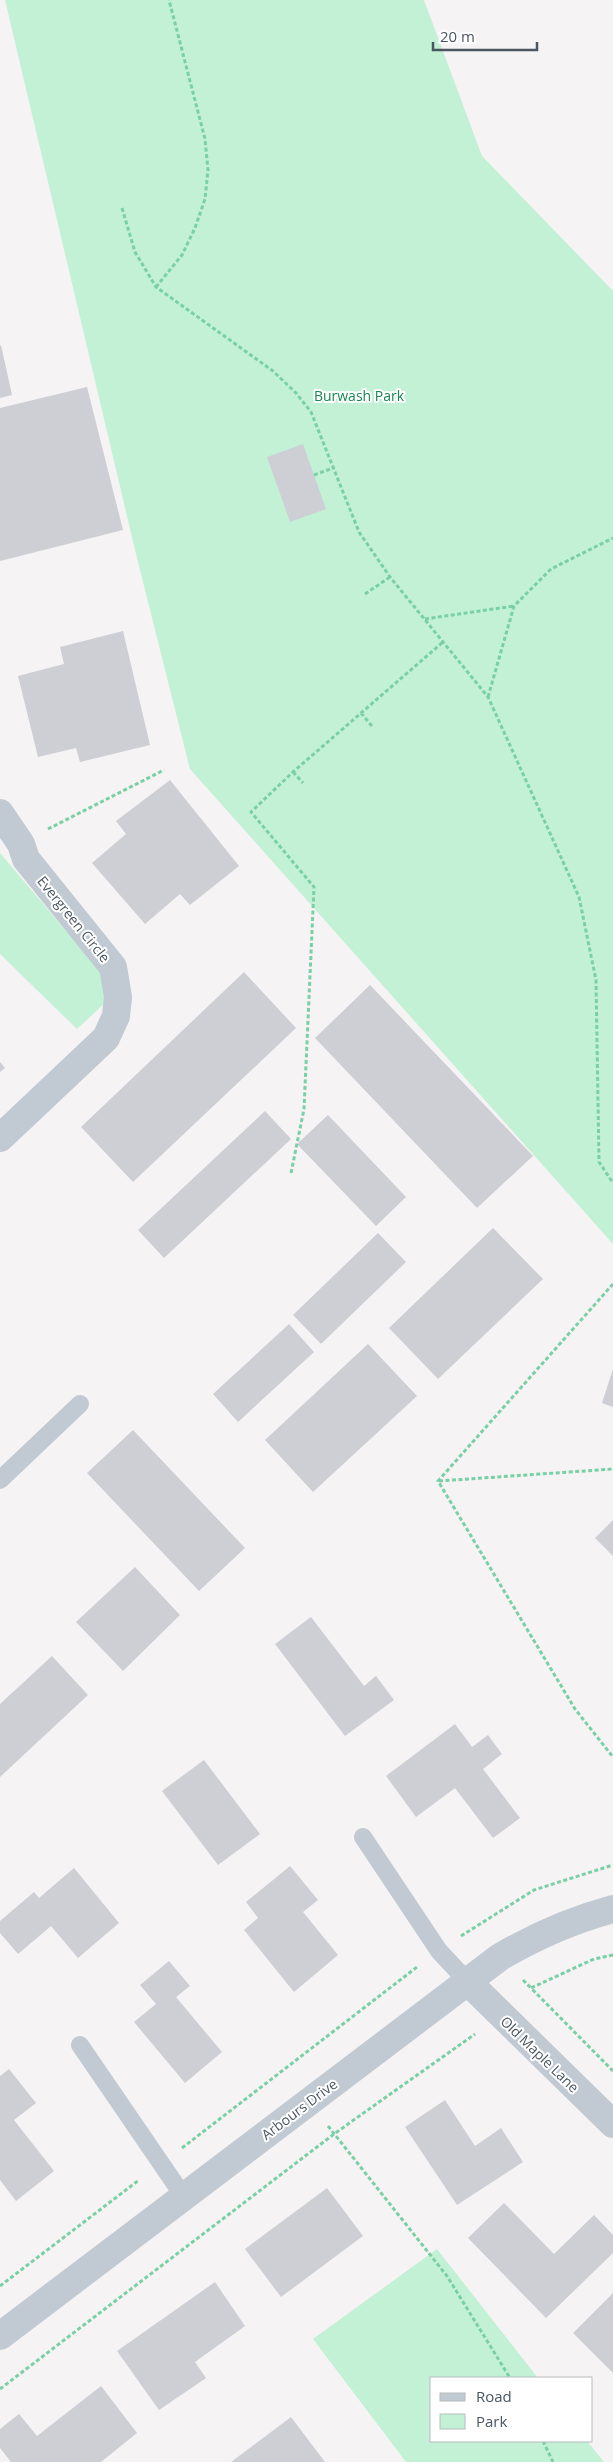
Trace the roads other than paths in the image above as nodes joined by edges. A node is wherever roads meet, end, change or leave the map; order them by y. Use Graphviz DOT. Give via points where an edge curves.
graph roads {
  1 [pos="0,814"];
  2 [pos="0,1138"];
  3 [pos="80,1404"];
  4 [pos="0,1480"];
  5 [pos="363,1837"];
  6 [pos="613,1909"];
  7 [pos="468,1982"];
  8 [pos="80,2045"];
  9 [pos="613,2124"];
  10 [pos="184,2197"];
  11 [pos="0,2336"];
  1 -- 2 [label="street, Evergreen Circle" via="21,844 26,859 113,967 118,997 116,1016 106,1038"];
  3 -- 4 [label="lane"];
  5 -- 7 [label="lane" via="439,1951"];
  6 -- 7 [label="street, Arbours Drive" via="580,1918 533,1938 500,1957"];
  7 -- 9 [label="street, Old Maple Lane"];
  7 -- 10 [label="street, Arbours Drive"];
  8 -- 10 [label="lane"];
  10 -- 11 [label="street, Arbours Drive"];
}
